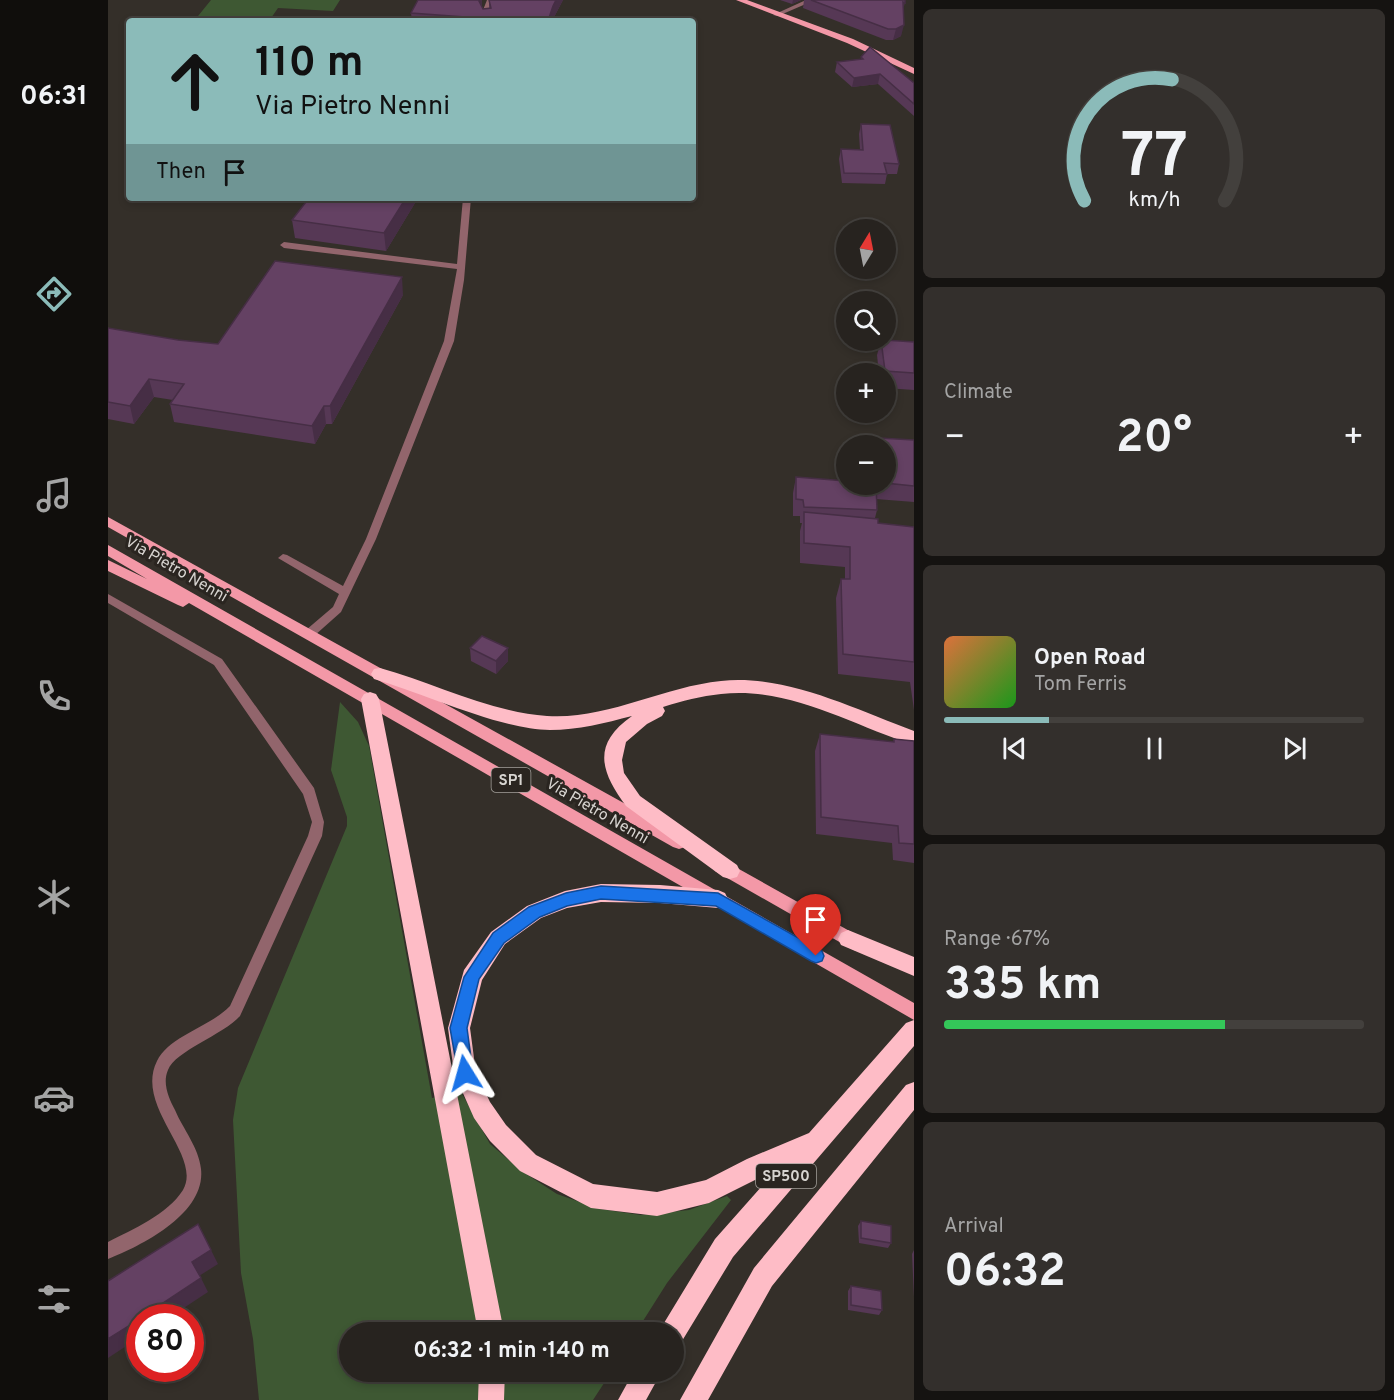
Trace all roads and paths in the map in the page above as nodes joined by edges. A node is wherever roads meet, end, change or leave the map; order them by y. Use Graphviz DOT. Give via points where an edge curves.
graph roads {
  1 [pos="490,0"];
  2 [pos="740,0"];
  3 [pos="812,0"];
  4 [pos="776,15"];
  5 [pos="485,18"];
  6 [pos="914,71"];
  7 [pos="467,201"];
  8 [pos="284,245"];
  9 [pos="460,267"];
  10 [pos="108,521"];
  11 [pos="108,550"];
  12 [pos="283,558"];
  13 [pos="108,565"];
  14 [pos="345,592"];
  15 [pos="108,598"];
  16 [pos="225,617"];
  17 [pos="310,633"];
  18 [pos="380,674"];
  19 [pos="696,693"];
  20 [pos="370,699"];
  21 [pos="914,738"];
  22 [pos="730,871"];
  23 [pos="718,899"];
  24 [pos="848,939"];
  25 [pos="914,968"];
  26 [pos="914,976"];
  27 [pos="914,1012"];
  28 [pos="914,1030"];
  29 [pos="914,1093"];
  30 [pos="815,1142"];
  31 [pos="108,1251"];
  32 [pos="489,1322"];
  33 [pos="679,1322"];
  34 [pos="492,1382"];
  35 [pos="642,1382"];
  36 [pos="491,1400"];
  37 [pos="631,1400"];
  38 [pos="693,1400"];
  1 -- 5 [label="street"];
  2 -- 4 [label="main road"];
  3 -- 4 [label="street"];
  4 -- 6 [label="main road" via="850,41"];
  7 -- 9 [label="street"];
  8 -- 9 [label="street"];
  9 -- 14 [label="street" via="449,341 371,539"];
  10 -- 17 [label="main road, Via Pietro Nenni / SP1"];
  11 -- 16 [label="main road, Via Pietro Nenni / SP1"];
  12 -- 14 [label="street"];
  13 -- 16 [label="main road" via="171,598"];
  14 -- 17 [label="street" via="337,609"];
  15 -- 31 [label="street" via="218,662 309,792 318,822 235,1011 229,1020 175,1050 159,1073 161,1098 194,1168 192,1186 184,1203"];
  16 -- 20 [label="main road, Via Pietro Nenni / SP1"];
  17 -- 18 [label="main road, Via Pietro Nenni / SP1"];
  18 -- 19 [label="highway" via="418,684 490,713 547,723 586,721"];
  18 -- 22 [label="main road, Via Pietro Nenni / SP1"];
  19 -- 21 [label="highway" via="724,687 761,688"];
  19 -- 22 [label="highway" via="629,725 615,743 611,762 620,786 633,801"];
  20 -- 23 [label="main road, Via Pietro Nenni / SP1"];
  20 -- 32 [label="highway"];
  22 -- 24 [label="main road, Via Pietro Nenni / SP1"];
  23 -- 27 [label="main road, Via Pietro Nenni / SP1"];
  23 -- 30 [label="highway" via="601,893 534,912 498,938 472,977 459,1028 465,1073 498,1133 528,1163 591,1196 657,1204 709,1191"];
  24 -- 25 [label="highway"];
  24 -- 26 [label="main road, Via Pietro Nenni / SP1"];
  28 -- 30 [label="highway, SP500"];
  29 -- 38 [label="highway, SP500" via="764,1278"];
  30 -- 33 [label="highway, SP500" via="724,1248"];
  34 -- 36 [label="highway"];
  35 -- 37 [label="highway"];
}
